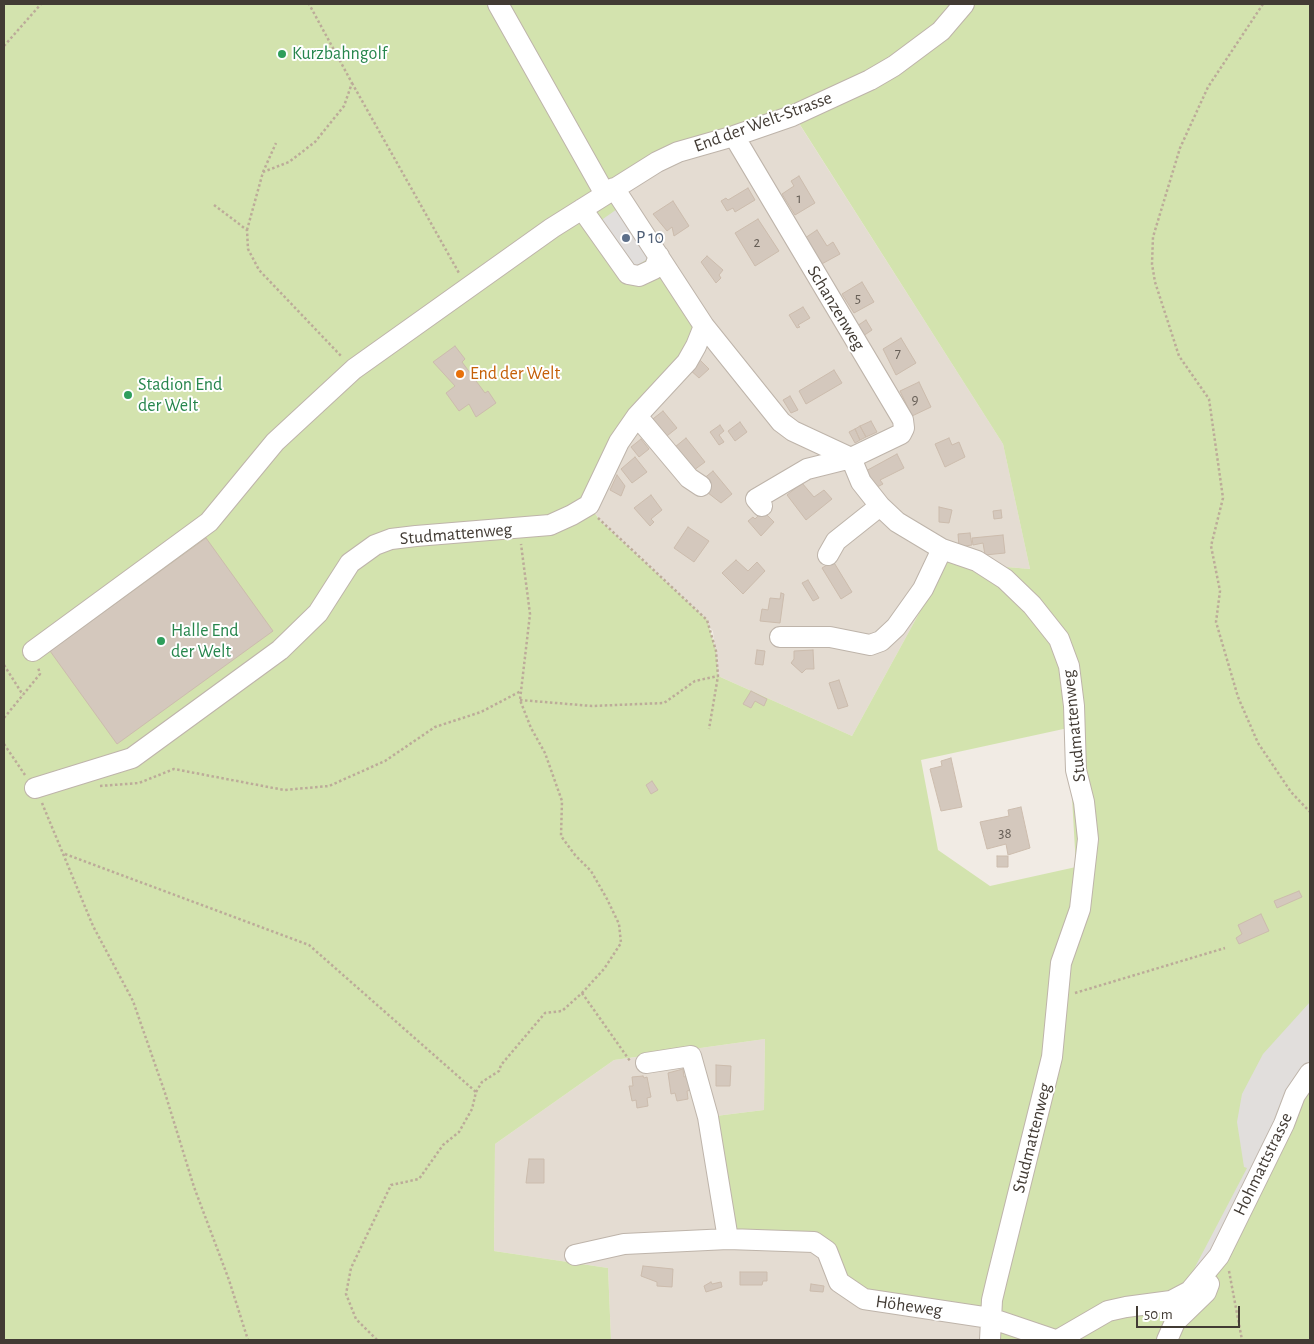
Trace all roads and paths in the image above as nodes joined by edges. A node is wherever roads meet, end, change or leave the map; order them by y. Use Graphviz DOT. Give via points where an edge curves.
graph roads {
  1 [pos="41,4"];
  2 [pos="309,4"];
  3 [pos="498,4"];
  4 [pos="964,4"];
  5 [pos="1264,4"];
  6 [pos="4,46"];
  7 [pos="352,83"];
  8 [pos="734,136"];
  9 [pos="276,143"];
  10 [pos="263,172"];
  11 [pos="610,191"];
  12 [pos="214,205"];
  13 [pos="582,209"];
  14 [pos="247,230"];
  15 [pos="659,256"];
  16 [pos="468,288"];
  17 [pos="704,326"];
  18 [pos="354,369"];
  19 [pos="637,416"];
  20 [pos="851,458"];
  21 [pos="700,486"];
  22 [pos="762,506"];
  23 [pos="880,506"];
  24 [pos="581,510"];
  25 [pos="519,529"];
  26 [pos="942,549"];
  27 [pos="828,555"];
  28 [pos="780,637"];
  29 [pos="33,651"];
  30 [pos="4,665"];
  31 [pos="718,676"];
  32 [pos="521,691"];
  33 [pos="22,695"];
  34 [pos="520,700"];
  35 [pos="4,718"];
  36 [pos="709,729"];
  37 [pos="4,744"];
  38 [pos="81,774"];
  39 [pos="35,788"];
  40 [pos="1310,812"];
  41 [pos="64,854"];
  42 [pos="1225,948"];
  43 [pos="582,993"];
  44 [pos="1056,999"];
  45 [pos="646,1063"];
  46 [pos="1310,1073"];
  47 [pos="476,1092"];
  48 [pos="728,1239"];
  49 [pos="1222,1250"];
  50 [pos="575,1255"];
  51 [pos="990,1318"];
  52 [pos="248,1340"];
  53 [pos="377,1340"];
  54 [pos="990,1340"];
  55 [pos="1056,1340"];
  56 [pos="1167,1340"];
  57 [pos="1242,1340"];
  1 -- 6 [label="path"];
  2 -- 7 [label="path"];
  3 -- 11 [label="street"];
  4 -- 8 [label="street, End der Welt-Strasse" via="941,31 870,80 792,116"];
  5 -- 40 [label="path" via="1208,87 1180,148 1153,238 1152,264 1179,356 1209,399 1223,498 1211,546 1220,592 1216,622 1238,697 1258,743 1290,792"];
  7 -- 10 [label="path" via="344,106 315,142 289,162"];
  7 -- 16 [label="path"];
  8 -- 11 [label="street, End der Welt-Strasse" via="678,152"];
  8 -- 20 [label="street, Schanzenweg" via="903,420 901,434"];
  9 -- 10 [label="path"];
  10 -- 14 [label="path"];
  11 -- 13 [label="street, End der Welt-Strasse"];
  11 -- 15 [label="street"];
  12 -- 14 [label="path"];
  13 -- 15 [label="street" via="628,274 639,276 654,269"];
  13 -- 16 [label="street, End der Welt-Strasse"];
  14 -- 18 [label="path" via="248,249 259,270"];
  15 -- 17 [label="street"];
  16 -- 18 [label="street, End der Welt-Strasse"];
  17 -- 19 [label="street" via="687,362"];
  17 -- 20 [label="street" via="781,422 793,431"];
  18 -- 29 [label="street, End der Welt-Strasse" via="275,442 210,522"];
  19 -- 21 [label="street" via="689,478"];
  19 -- 24 [label="street" via="618,442"];
  20 -- 22 [label="street" via="807,469 756,499"];
  20 -- 23 [label="street, Studmattenweg" via="861,482"];
  23 -- 26 [label="street, Studmattenweg" via="896,522"];
  23 -- 27 [label="street" via="836,541"];
  24 -- 25 [label="street, Studmattenweg" via="550,525"];
  24 -- 31 [label="path" via="601,522 707,620 716,651"];
  25 -- 32 [label="path" via="530,614"];
  25 -- 38 [label="street, Studmattenweg" via="416,536 375,545 350,563 318,614 280,650 132,758"];
  26 -- 28 [label="street" via="923,589 896,627 881,641 870,645 830,638"];
  26 -- 44 [label="street, Studmattenweg" via="977,561 1005,579 1032,605 1059,639 1069,666 1076,770 1088,838 1080,909 1061,963"];
  29 -- 33 [label="path" via="40,674"];
  30 -- 33 [label="path"];
  31 -- 34 [label="path" via="695,681 664,703 592,706"];
  31 -- 36 [label="path"];
  32 -- 34 [label="path"];
  32 -- 38 [label="path" via="481,712 435,728 385,761 329,786 284,790 174,769 138,783 101,786"];
  33 -- 35 [label="path"];
  34 -- 43 [label="path" via="545,753 562,801 561,836 591,870 619,924 621,943 604,969"];
  37 -- 39 [label="path"];
  38 -- 39 [label="street, Studmattenweg"];
  39 -- 41 [label="path"];
  41 -- 47 [label="path" via="309,945"];
  41 -- 52 [label="path" via="93,926 133,1001"];
  42 -- 44 [label="path"];
  43 -- 45 [label="path" via="632,1065"];
  43 -- 47 [label="path" via="562,1010 545,1013 499,1071 482,1082"];
  44 -- 51 [label="street, Studmattenweg" via="1052,1057"];
  45 -- 48 [label="street" via="691,1056 708,1117"];
  46 -- 49 [label="street, Hohmattstrasse" via="1295,1095"];
  47 -- 53 [label="path" via="472,1109 459,1132 443,1145 419,1179 392,1185 351,1268 346,1294 356,1319"];
  48 -- 50 [label="street, Höheweg" via="624,1244"];
  48 -- 51 [label="street, Höheweg" via="814,1242 827,1251 839,1282 864,1300"];
  49 -- 55 [label="street, Hohmattstrasse" via="1190,1291 1171,1301 1108,1311"];
  49 -- 56 [label="street, Hohmattstrasse" via="1206,1292 1175,1322"];
  49 -- 57 [label="path"];
  51 -- 54 [label="street, Studmattenweg"];
  51 -- 55 [label="street, Höheweg"];
}
